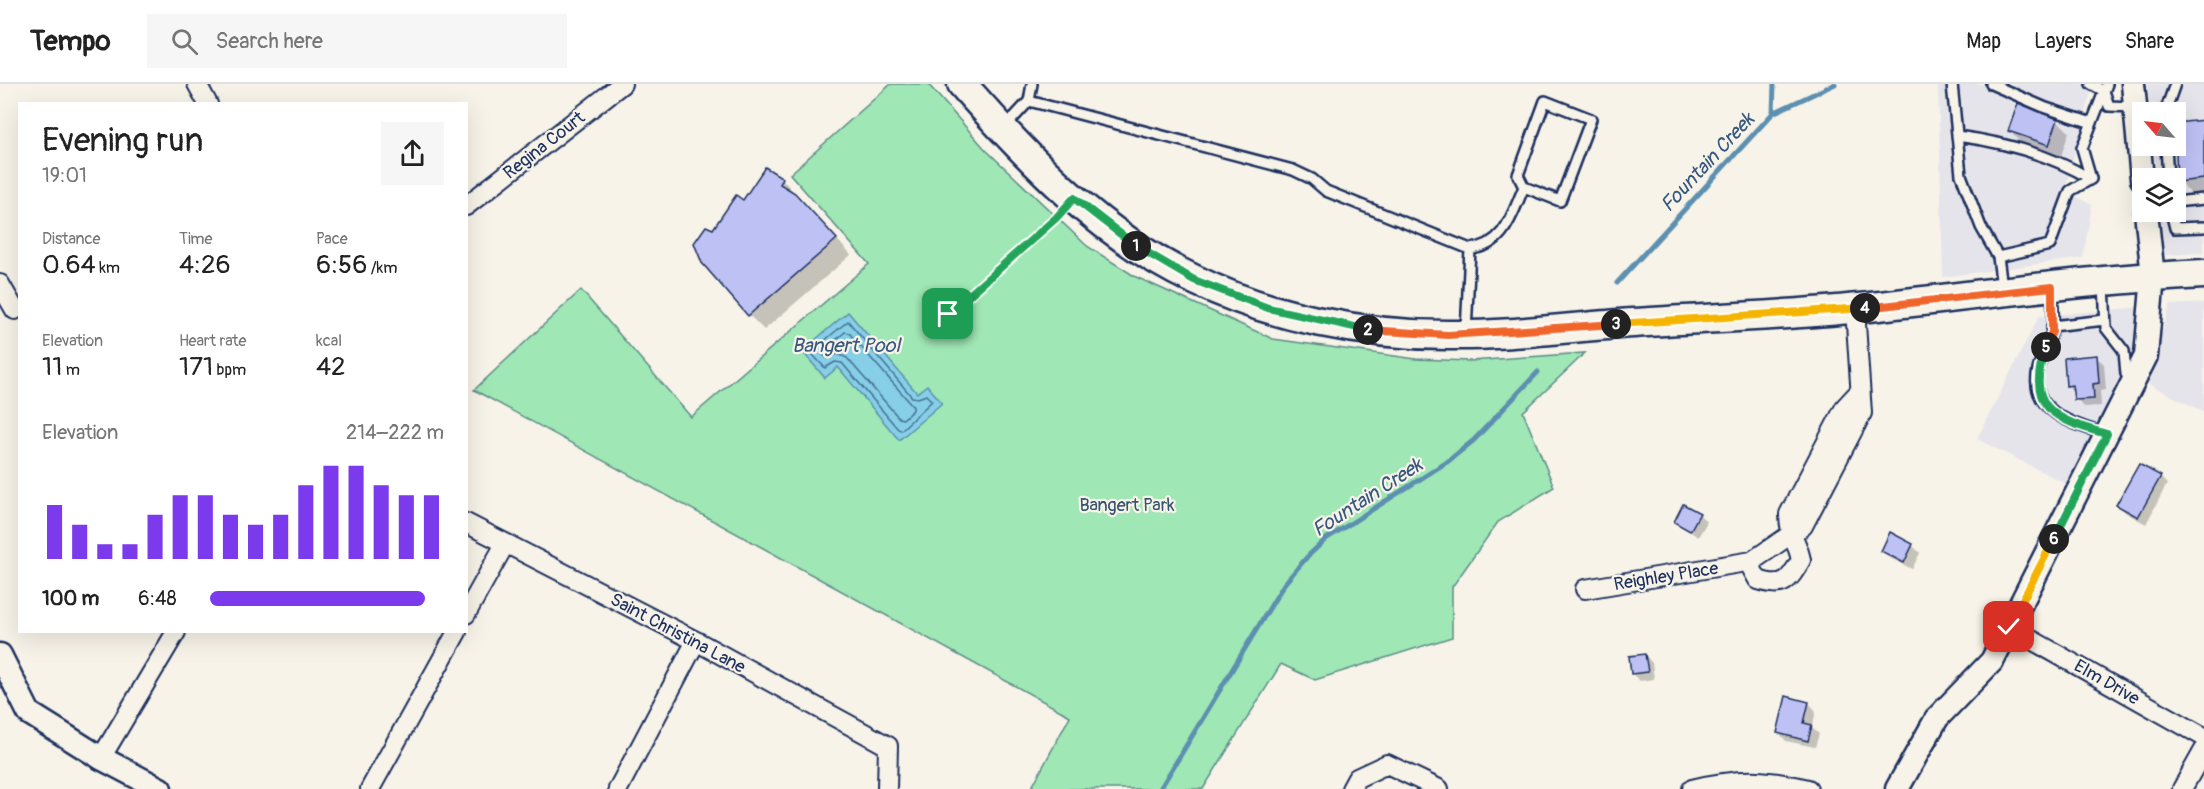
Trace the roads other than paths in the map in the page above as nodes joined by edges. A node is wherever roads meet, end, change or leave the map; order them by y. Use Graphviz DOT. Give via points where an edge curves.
graph roads {
  1 [pos="197,84"];
  2 [pos="622,84"];
  3 [pos="962,84"];
  4 [pos="1032,84"];
  5 [pos="1952,84"];
  6 [pos="1991,84"];
  7 [pos="2091,84"];
  8 [pos="2133,84"];
  9 [pos="2175,84"];
  10 [pos="2106,88"];
  11 [pos="1029,101"];
  12 [pos="207,102"];
  13 [pos="2134,102"];
  14 [pos="2169,102"];
  15 [pos="2132,107"];
  16 [pos="2092,123"];
  17 [pos="1003,130"];
  18 [pos="1957,135"];
  19 [pos="2091,179"];
  20 [pos="1524,187"];
  21 [pos="2204,199"];
  22 [pos="2186,201"];
  23 [pos="468,204"];
  24 [pos="2147,222"];
  25 [pos="2174,222"];
  26 [pos="2204,227"];
  27 [pos="1470,249"];
  28 [pos="1998,257"];
  29 [pos="2204,274"];
  30 [pos="2153,276"];
  31 [pos="2104,281"];
  32 [pos="0,284"];
  33 [pos="2052,287"];
  34 [pos="2003,292"];
  35 [pos="1855,309"];
  36 [pos="15,310"];
  37 [pos="2105,320"];
  38 [pos="2052,326"];
  39 [pos="1466,334"];
  40 [pos="2133,383"];
  41 [pos="2107,434"];
  42 [pos="468,524"];
  43 [pos="1789,534"];
  44 [pos="505,544"];
  45 [pos="1748,562"];
  46 [pos="1585,589"];
  47 [pos="468,610"];
  48 [pos="2009,627"];
  49 [pos="175,633"];
  50 [pos="456,633"];
  51 [pos="696,641"];
  52 [pos="0,655"];
  53 [pos="2204,737"];
  54 [pos="2204,750"];
  55 [pos="101,758"];
  56 [pos="160,789"];
  57 [pos="370,789"];
  58 [pos="618,789"];
  59 [pos="887,789"];
  60 [pos="1351,789"];
  61 [pos="1440,789"];
  62 [pos="1692,789"];
  63 [pos="1808,789"];
  64 [pos="1897,789"];
  65 [pos="2182,789"];
  1 -- 12 [label="street"];
  2 -- 23 [label="street, Regina Court"];
  3 -- 17 [label="main road"];
  4 -- 11 [label="lane"];
  5 -- 18 [label="lane"];
  6 -- 16 [label="lane"];
  7 -- 10 [label="lane"];
  8 -- 13 [label="street"];
  9 -- 14 [label="lane"];
  10 -- 15 [label="lane" via="2109,106"];
  10 -- 16 [label="lane"];
  11 -- 17 [label="lane"];
  11 -- 27 [label="lane" via="1293,170 1326,191"];
  16 -- 19 [label="lane" via="2082,148"];
  17 -- 39 [label="main road" via="1122,238 1194,280 1268,308 1361,330"];
  18 -- 19 [label="lane" via="1989,140 2068,165"];
  18 -- 28 [label="lane" via="1960,175"];
  19 -- 28 [label="lane" via="2070,191 2050,245"];
  20 -- 20 [label="lane" via="1560,201 1591,119 1545,101 1518,175"];
  20 -- 27 [label="lane" via="1506,228 1483,248"];
  21 -- 22 [label="lane"];
  24 -- 30 [label="street"];
  25 -- 26 [label="lane" via="2175,228"];
  27 -- 39 [label="lane"];
  28 -- 34 [label="lane"];
  29 -- 30 [label="main road"];
  30 -- 31 [label="main road"];
  30 -- 40 [label="street" via="2146,356"];
  31 -- 33 [label="main road"];
  31 -- 37 [label="lane"];
  32 -- 36 [label="street"];
  33 -- 34 [label="main road"];
  33 -- 38 [label="lane"];
  34 -- 35 [label="main road"];
  35 -- 39 [label="main road"];
  35 -- 43 [label="street, Reighley Place" via="1862,413 1826,463 1803,526"];
  37 -- 38 [label="lane"];
  37 -- 40 [label="lane" via="2106,328 2124,351 2126,374"];
  38 -- 41 [label="lane" via="2037,371 2039,393 2062,419"];
  40 -- 41 [label="street"];
  41 -- 48 [label="street"];
  42 -- 44 [label="street, Saint Christina Lane"];
  43 -- 45 [label="street, Reighley Place" via="1769,552"];
  43 -- 45 [label="street" via="1798,544 1801,560 1790,578 1773,585 1758,580"];
  44 -- 47 [label="street"];
  44 -- 51 [label="street, Saint Christina Lane"];
  45 -- 46 [label="street, Reighley Place"];
  48 -- 53 [label="street, Elm Drive"];
  48 -- 64 [label="street" via="1992,661 1937,718"];
  49 -- 55 [label="street"];
  50 -- 57 [label="street"];
  51 -- 58 [label="street"];
  51 -- 59 [label="street, Saint Christina Lane" via="888,746"];
  52 -- 55 [label="street" via="29,713"];
  54 -- 65 [label="street"];
  55 -- 56 [label="street"];
  60 -- 61 [label="street" via="1357,778 1387,764"];
  62 -- 63 [label="street" via="1722,782 1769,779"];
}
